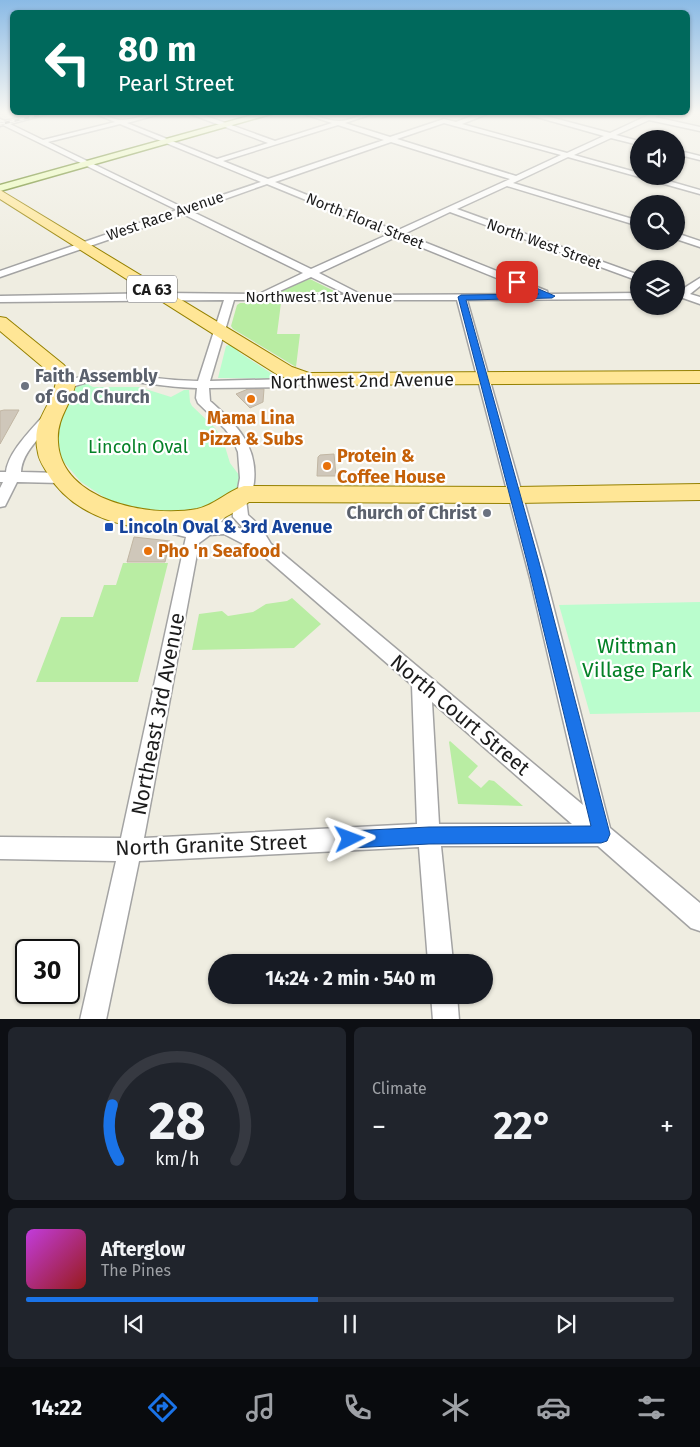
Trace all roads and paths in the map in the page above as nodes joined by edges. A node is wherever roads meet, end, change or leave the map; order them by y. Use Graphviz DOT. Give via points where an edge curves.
graph roads {
  1 [pos="77,160"];
  2 [pos="103,160"];
  3 [pos="213,160"];
  4 [pos="222,160"];
  5 [pos="331,160"];
  6 [pos="456,160"];
  7 [pos="557,160"];
  8 [pos="583,160"];
  9 [pos="217,161"];
  10 [pos="86,164"];
  11 [pos="630,173"];
  12 [pos="516,178"];
  13 [pos="267,182"];
  14 [pos="506,183"];
  15 [pos="674,185"];
  16 [pos="0,188"];
  17 [pos="700,192"];
  18 [pos="0,194"];
  19 [pos="448,209"];
  20 [pos="183,211"];
  21 [pos="630,221"];
  22 [pos="396,234"];
  23 [pos="685,239"];
  24 [pos="700,244"];
  25 [pos="83,245"];
  26 [pos="311,273"];
  27 [pos="0,274"];
  28 [pos="630,275"];
  29 [pos="700,280"];
  30 [pos="685,290"];
  31 [pos="164,296"];
  32 [pos="552,296"];
  33 [pos="630,296"];
  34 [pos="685,296"];
  35 [pos="230,297"];
  36 [pos="259,297"];
  37 [pos="461,297"];
  38 [pos="363,298"];
  39 [pos="0,299"];
  40 [pos="700,300"];
  41 [pos="0,322"];
  42 [pos="220,330"];
  43 [pos="700,377"];
  44 [pos="307,379"];
  45 [pos="484,379"];
  46 [pos="203,383"];
  47 [pos="66,385"];
  48 [pos="51,415"];
  49 [pos="7,477"];
  50 [pos="61,478"];
  51 [pos="700,492"];
  52 [pos="516,495"];
  53 [pos="236,501"];
  54 [pos="0,502"];
  55 [pos="138,518"];
  56 [pos="193,533"];
  57 [pos="265,548"];
  58 [pos="422,682"];
  59 [pos="601,834"];
  60 [pos="429,835"];
  61 [pos="0,848"];
  62 [pos="130,850"];
  63 [pos="700,919"];
  64 [pos="440,954"];
  65 [pos="445,1004"];
  66 [pos="93,1019"];
  67 [pos="446,1019"];
  1 -- 10 [label="street"];
  2 -- 10 [label="main road"];
  3 -- 9 [label="street, North Floral Street"];
  4 -- 9 [label="street"];
  5 -- 13 [label="street, West Race Avenue"];
  6 -- 12 [label="street"];
  7 -- 12 [label="street"];
  8 -- 11 [label="street"];
  9 -- 13 [label="street, North Floral Street"];
  10 -- 16 [label="main road"];
  10 -- 20 [label="street"];
  12 -- 14 [label="street"];
  13 -- 20 [label="street, West Race Avenue"];
  13 -- 22 [label="street, North Floral Street"];
  14 -- 19 [label="street"];
  14 -- 21 [label="street"];
  15 -- 17 [label="street"];
  18 -- 25 [label="main road, CA 63"];
  19 -- 22 [label="street"];
  19 -- 28 [label="street, North West Street"];
  20 -- 25 [label="street, West Race Avenue"];
  20 -- 26 [label="street"];
  22 -- 26 [label="street"];
  22 -- 32 [label="street, North Floral Street"];
  23 -- 24 [label="street"];
  25 -- 27 [label="street, West Race Avenue"];
  25 -- 31 [label="main road, CA 63"];
  26 -- 36 [label="street"];
  26 -- 38 [label="street"];
  29 -- 30 [label="street"];
  31 -- 35 [label="street, Northwest 1st Avenue"];
  31 -- 39 [label="street, Northwest 1st Avenue"];
  31 -- 42 [label="main road, CA 63"];
  32 -- 33 [label="street, Northwest 1st Avenue"];
  32 -- 37 [label="street, Northwest 1st Avenue"];
  34 -- 40 [label="street"];
  35 -- 36 [label="street, Northwest 1st Avenue"];
  35 -- 42 [label="street"];
  36 -- 38 [label="street, Northwest 1st Avenue"];
  37 -- 38 [label="street, Northwest 1st Avenue"];
  37 -- 45 [label="street"];
  41 -- 47 [label="main road" via="64,375"];
  42 -- 44 [label="main road, CA 63" via="285,371"];
  42 -- 46 [label="street"];
  43 -- 45 [label="main road, Northwest 2nd Avenue / CA 63"];
  44 -- 45 [label="main road, Northwest 2nd Avenue / CA 63"];
  44 -- 46 [label="street, Northwest 2nd Avenue" via="289,383"];
  45 -- 52 [label="street"];
  46 -- 47 [label="street" via="177,384 110,376"];
  46 -- 53 [label="street" via="204,403 233,429 240,440 248,483"];
  47 -- 48 [label="main road"];
  48 -- 49 [label="street" via="29,440"];
  48 -- 50 [label="main road" via="46,432 47,447"];
  49 -- 50 [label="street"];
  49 -- 54 [label="street"];
  50 -- 55 [label="main road" via="84,499 112,512"];
  51 -- 52 [label="main road"];
  52 -- 53 [label="main road"];
  52 -- 59 [label="street"];
  53 -- 55 [label="main road" via="208,515 181,520"];
  53 -- 56 [label="street, Northeast 3rd Avenue"];
  53 -- 57 [label="street, North Court Street" via="241,516 255,530"];
  55 -- 56 [label="street"];
  56 -- 57 [label="street" via="226,528"];
  56 -- 62 [label="street, Northeast 3rd Avenue"];
  57 -- 58 [label="street, North Court Street"];
  58 -- 59 [label="street, North Court Street"];
  58 -- 60 [label="street"];
  59 -- 60 [label="street, North Granite Street"];
  59 -- 63 [label="street, North Court Street"];
  60 -- 62 [label="street, North Granite Street"];
  60 -- 64 [label="street"];
  61 -- 62 [label="street, North Granite Street"];
  62 -- 66 [label="street, Northeast 3rd Avenue"];
  65 -- 67 [label="street"];
}
